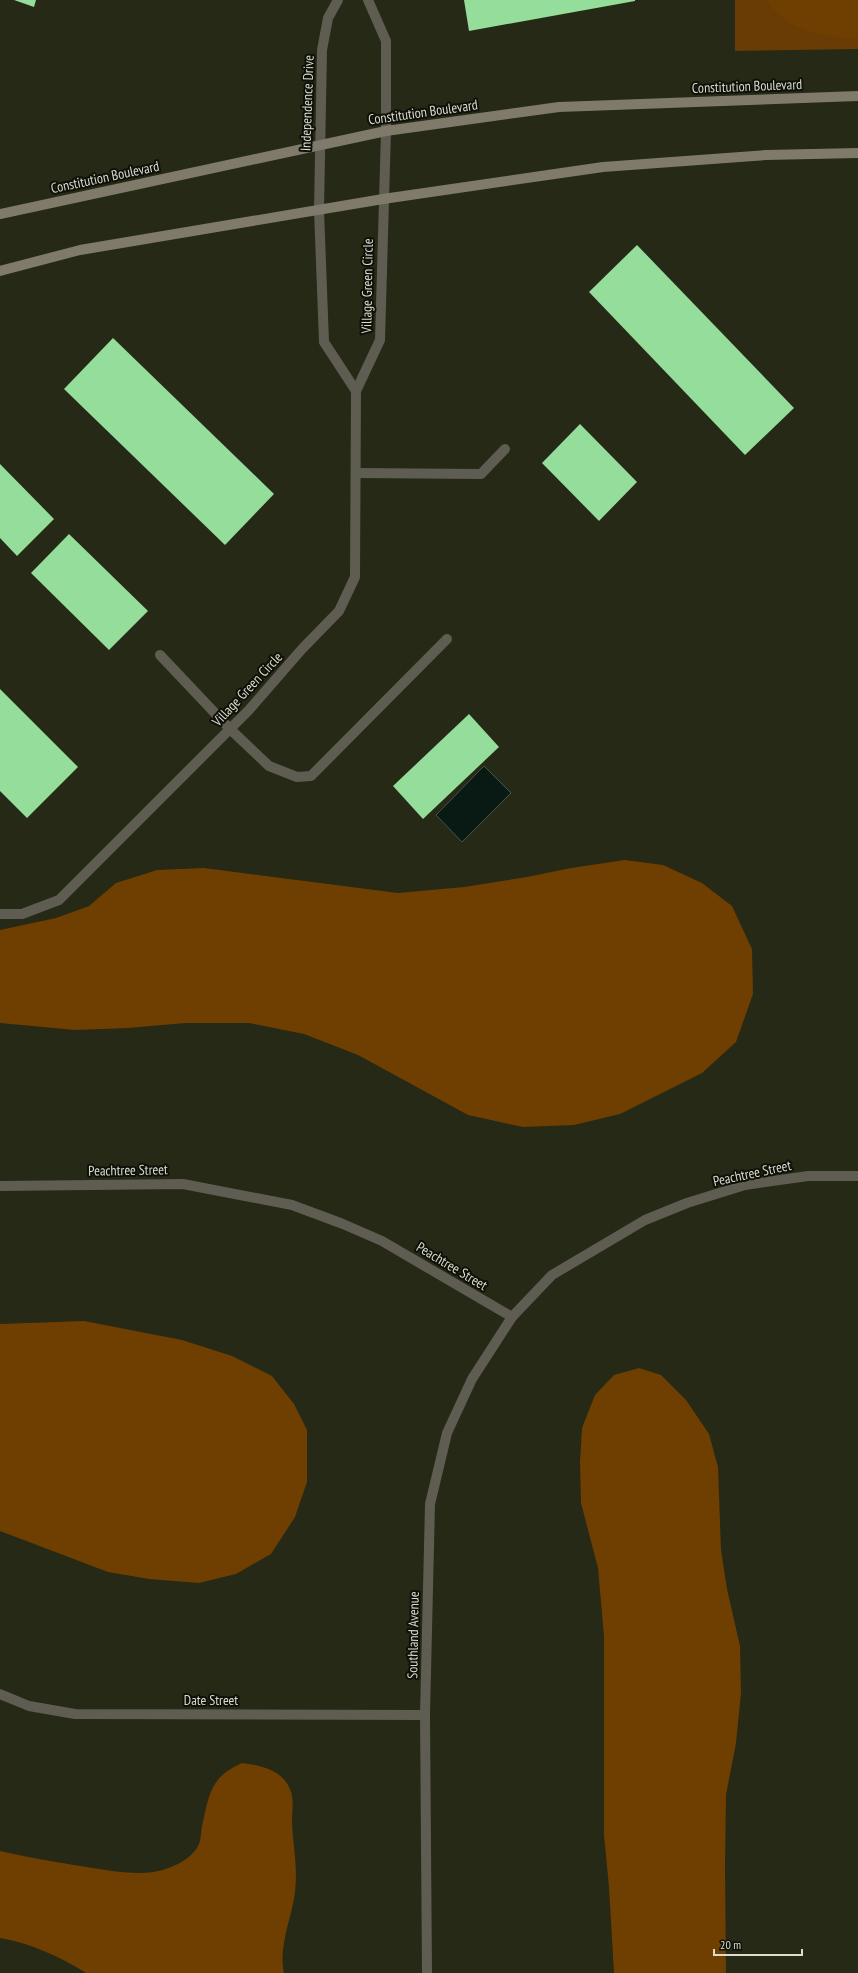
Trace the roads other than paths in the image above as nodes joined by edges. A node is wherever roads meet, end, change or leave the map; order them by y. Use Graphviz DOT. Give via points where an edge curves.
graph roads {
  1 [pos="338,0"];
  2 [pos="368,0"];
  3 [pos="858,96"];
  4 [pos="386,131"];
  5 [pos="320,144"];
  6 [pos="858,153"];
  7 [pos="383,200"];
  8 [pos="318,210"];
  9 [pos="0,214"];
  10 [pos="0,271"];
  11 [pos="356,391"];
  12 [pos="505,449"];
  13 [pos="356,473"];
  14 [pos="447,639"];
  15 [pos="160,655"];
  16 [pos="230,729"];
  17 [pos="0,914"];
  18 [pos="858,1176"];
  19 [pos="0,1186"];
  20 [pos="512,1317"];
  21 [pos="0,1694"];
  22 [pos="425,1715"];
  23 [pos="427,1973"];
  1 -- 5 [label="street, Independence Drive" via="328,18 322,50"];
  2 -- 4 [label="street" via="386,41"];
  3 -- 4 [label="street, Constitution Boulevard" via="559,107"];
  4 -- 5 [label="street, Constitution Boulevard"];
  4 -- 7 [label="street"];
  5 -- 8 [label="street, Independence Drive"];
  5 -- 9 [label="street, Constitution Boulevard"];
  6 -- 7 [label="street" via="766,155 603,167"];
  7 -- 8 [label="street"];
  7 -- 11 [label="street, Village Green Circle" via="380,340"];
  8 -- 10 [label="street" via="80,250"];
  8 -- 11 [label="street" via="324,342"];
  11 -- 13 [label="street, Village Green Circle"];
  12 -- 13 [label="street" via="481,474"];
  13 -- 16 [label="street, Village Green Circle" via="355,577 340,611"];
  14 -- 16 [label="street" via="311,776 297,777 269,766"];
  15 -- 16 [label="street"];
  16 -- 17 [label="street, Village Green Circle" via="59,900 22,914"];
  18 -- 20 [label="street, Peachtree Street" via="808,1176 745,1185 687,1203 645,1220 552,1275"];
  19 -- 20 [label="street, Peachtree Street" via="183,1184 292,1205 382,1241"];
  20 -- 22 [label="street, Southland Avenue" via="472,1379 447,1433 430,1504"];
  21 -- 22 [label="street, Date Street" via="29,1706 75,1714"];
  22 -- 23 [label="street, Southland Avenue"];
}
